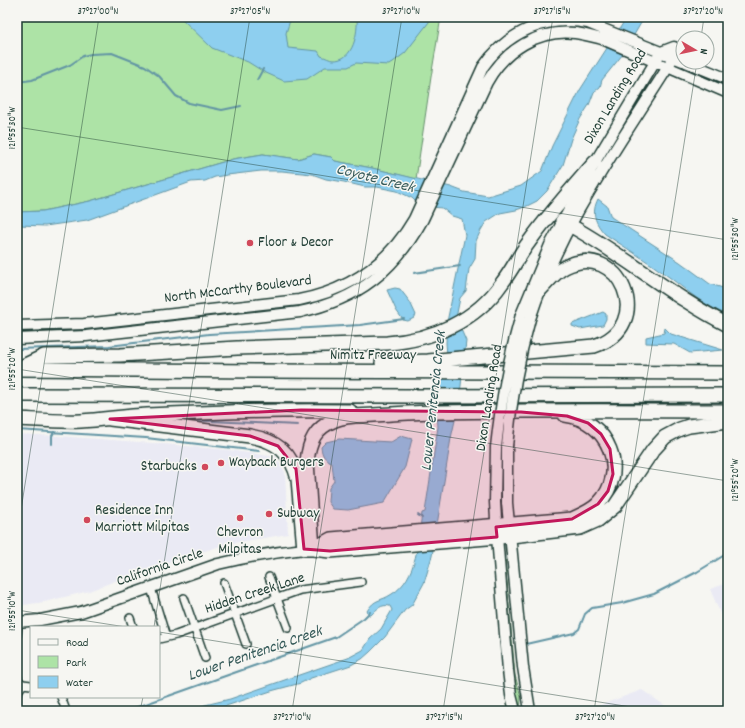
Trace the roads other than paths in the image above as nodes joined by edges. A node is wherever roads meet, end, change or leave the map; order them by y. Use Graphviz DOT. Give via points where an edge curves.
graph roads {
  1 [pos="661,52"];
  2 [pos="673,57"];
  3 [pos="655,62"];
  4 [pos="483,67"];
  5 [pos="668,67"];
  6 [pos="705,70"];
  7 [pos="492,73"];
  8 [pos="728,79"];
  9 [pos="728,93"];
  10 [pos="452,146"];
  11 [pos="595,162"];
  12 [pos="419,219"];
  13 [pos="566,224"];
  14 [pos="540,290"];
  15 [pos="161,316"];
  16 [pos="525,317"];
  17 [pos="728,325"];
  18 [pos="17,326"];
  19 [pos="163,327"];
  20 [pos="17,339"];
  21 [pos="424,367"];
  22 [pos="17,369"];
  23 [pos="728,373"];
  24 [pos="17,395"];
  25 [pos="728,395"];
  26 [pos="728,411"];
  27 [pos="417,412"];
  28 [pos="521,412"];
  29 [pos="17,419"];
  30 [pos="110,419"];
  31 [pos="728,421"];
  32 [pos="510,531"];
  33 [pos="496,532"];
  34 [pos="309,549"];
  35 [pos="269,577"];
  36 [pos="361,582"];
  37 [pos="224,583"];
  38 [pos="151,588"];
  39 [pos="184,598"];
  40 [pos="276,599"];
  41 [pos="235,614"];
  42 [pos="130,618"];
  43 [pos="17,622"];
  44 [pos="133,626"];
  45 [pos="195,628"];
  46 [pos="288,628"];
  47 [pos="17,635"];
  48 [pos="163,638"];
  49 [pos="246,644"];
  50 [pos="205,658"];
  51 [pos="17,676"];
  52 [pos="23,684"];
  53 [pos="30,685"];
  54 [pos="17,693"];
  55 [pos="61,698"];
  56 [pos="65,708"];
  57 [pos="515,711"];
  58 [pos="530,711"];
  1 -- 2 [label="main road, Dixon Landing Road" via="674,47"];
  1 -- 3 [label="main road, Dixon Landing Road"];
  1 -- 4 [label="main road, North McCarthy Boulevard" via="588,23 558,21 536,25 506,41"];
  2 -- 5 [label="main road, Dixon Landing Road"];
  3 -- 5 [label="main road, North McCarthy Boulevard"];
  3 -- 7 [label="main road, North McCarthy Boulevard" via="602,39 568,32 540,36 522,44 505,57"];
  3 -- 11 [label="main road, Dixon Landing Road"];
  4 -- 7 [label="main road"];
  4 -- 10 [label="main road, North McCarthy Boulevard"];
  5 -- 9 [label="main road, North McCarthy Boulevard"];
  5 -- 13 [label="main road, Dixon Landing Road"];
  6 -- 8 [label="main road"];
  7 -- 10 [label="main road, North McCarthy Boulevard"];
  10 -- 12 [label="main road, North McCarthy Boulevard"];
  11 -- 13 [label="main road, Dixon Landing Road"];
  11 -- 22 [label="highway" via="528,242 502,285 486,303 447,329 427,337 405,342 242,347 120,356 44,356"];
  12 -- 15 [label="main road, North McCarthy Boulevard" via="381,261 356,280 328,293 299,300"];
  12 -- 19 [label="main road, North McCarthy Boulevard" via="411,241 390,266 371,282 342,299 300,312"];
  13 -- 14 [label="main road, Dixon Landing Road"];
  13 -- 16 [label="main road, Dixon Landing Road" via="550,245"];
  13 -- 17 [label="highway"];
  14 -- 16 [label="main road, Dixon Landing Road"];
  14 -- 21 [label="highway" via="558,272 572,264 586,262 601,265 614,273 623,286 628,301 626,316 620,330 609,340 594,346 478,357"];
  15 -- 18 [label="main road, North McCarthy Boulevard" via="78,324"];
  15 -- 19 [label="main road"];
  16 -- 32 [label="main road, Dixon Landing Road, bridge" via="507,446"];
  16 -- 33 [label="main road, Dixon Landing Road, bridge" via="511,348 504,381 496,447"];
  19 -- 20 [label="main road, North McCarthy Boulevard" via="86,336"];
  21 -- 22 [label="highway, Nimitz Freeway" via="256,371"];
  21 -- 23 [label="highway, Nimitz Freeway" via="476,372"];
  24 -- 25 [label="highway"];
  26 -- 28 [label="highway"];
  27 -- 28 [label="highway"];
  27 -- 30 [label="highway" via="301,410 122,416"];
  27 -- 34 [label="highway" via="336,419 314,435 308,449 307,462"];
  28 -- 32 [label="highway" via="567,416 588,423 606,441 612,458 613,474 603,498 585,514 572,519"];
  29 -- 30 [label="highway"];
  30 -- 34 [label="highway" via="265,438 278,446 296,469"];
  31 -- 32 [label="highway" via="689,426 665,438 653,450 615,506 598,520 571,530"];
  32 -- 33 [label="highway, California Circle"];
  32 -- 58 [label="main road, Dixon Landing Road" via="523,667"];
  33 -- 34 [label="highway, California Circle" via="404,540 331,539"];
  33 -- 57 [label="main road, Dixon Landing Road" via="508,670"];
  34 -- 38 [label="main road, California Circle" via="237,559"];
  35 -- 40 [label="street"];
  36 -- 40 [label="street, Hidden Creek Lane" via="300,590"];
  37 -- 41 [label="street"];
  38 -- 43 [label="main road, California Circle" via="81,612"];
  38 -- 48 [label="street"];
  39 -- 45 [label="street"];
  40 -- 41 [label="street, Hidden Creek Lane"];
  40 -- 46 [label="street"];
  41 -- 45 [label="street, Hidden Creek Lane"];
  41 -- 49 [label="street"];
  42 -- 44 [label="street"];
  43 -- 47 [label="street"];
  45 -- 48 [label="street, Hidden Creek Lane"];
  45 -- 50 [label="street"];
  51 -- 52 [label="street" via="18,681"];
  52 -- 53 [label="street"];
  52 -- 54 [label="street"];
  55 -- 56 [label="street"];
}
